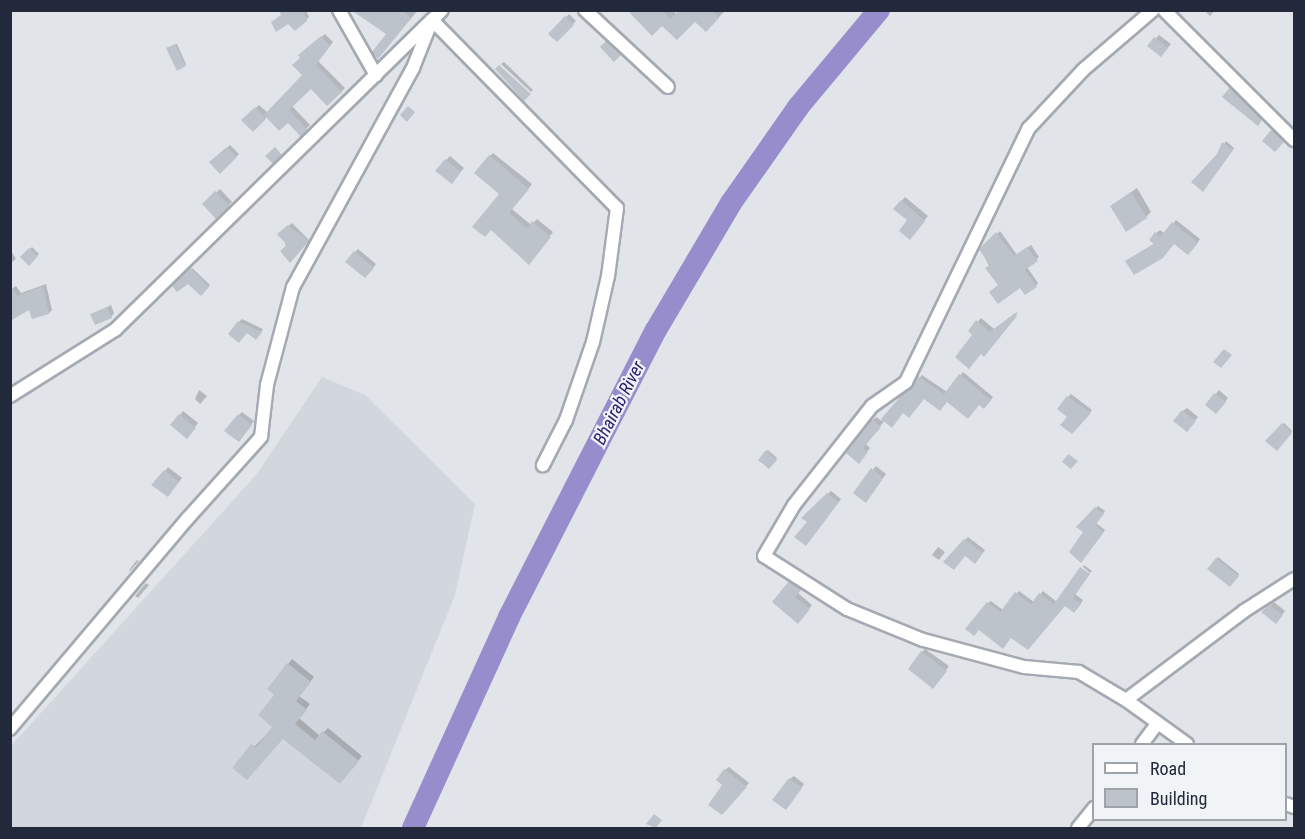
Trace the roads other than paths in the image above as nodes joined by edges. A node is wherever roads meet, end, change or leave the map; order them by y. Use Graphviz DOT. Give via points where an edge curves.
graph roads {
  1 [pos="339,10"];
  2 [pos="442,10"];
  3 [pos="585,10"];
  4 [pos="1153,10"];
  5 [pos="1164,10"];
  6 [pos="432,20"];
  7 [pos="376,75"];
  8 [pos="668,87"];
  9 [pos="1294,140"];
  10 [pos="10,396"];
  11 [pos="543,465"];
  12 [pos="1294,579"];
  13 [pos="1126,700"];
  14 [pos="1158,723"];
  15 [pos="10,729"];
  16 [pos="1143,743"];
  17 [pos="1187,743"];
  18 [pos="1092,810"];
  19 [pos="1078,828"];
  1 -- 7 [label="street"];
  2 -- 6 [label="street"];
  3 -- 8 [label="street"];
  4 -- 13 [label="street" via="1083,70 1029,128 906,382 872,406 794,505 765,556 847,609 923,640 1024,667 1079,672"];
  5 -- 9 [label="street"];
  6 -- 7 [label="street"];
  6 -- 11 [label="street" via="617,208 608,276 593,342 566,420"];
  6 -- 15 [label="street" via="413,68 293,287 267,385 261,437"];
  7 -- 10 [label="street" via="115,330"];
  12 -- 13 [label="street" via="1244,611"];
  13 -- 14 [label="street"];
  14 -- 16 [label="street"];
  14 -- 17 [label="street"];
  18 -- 19 [label="street"];
}
